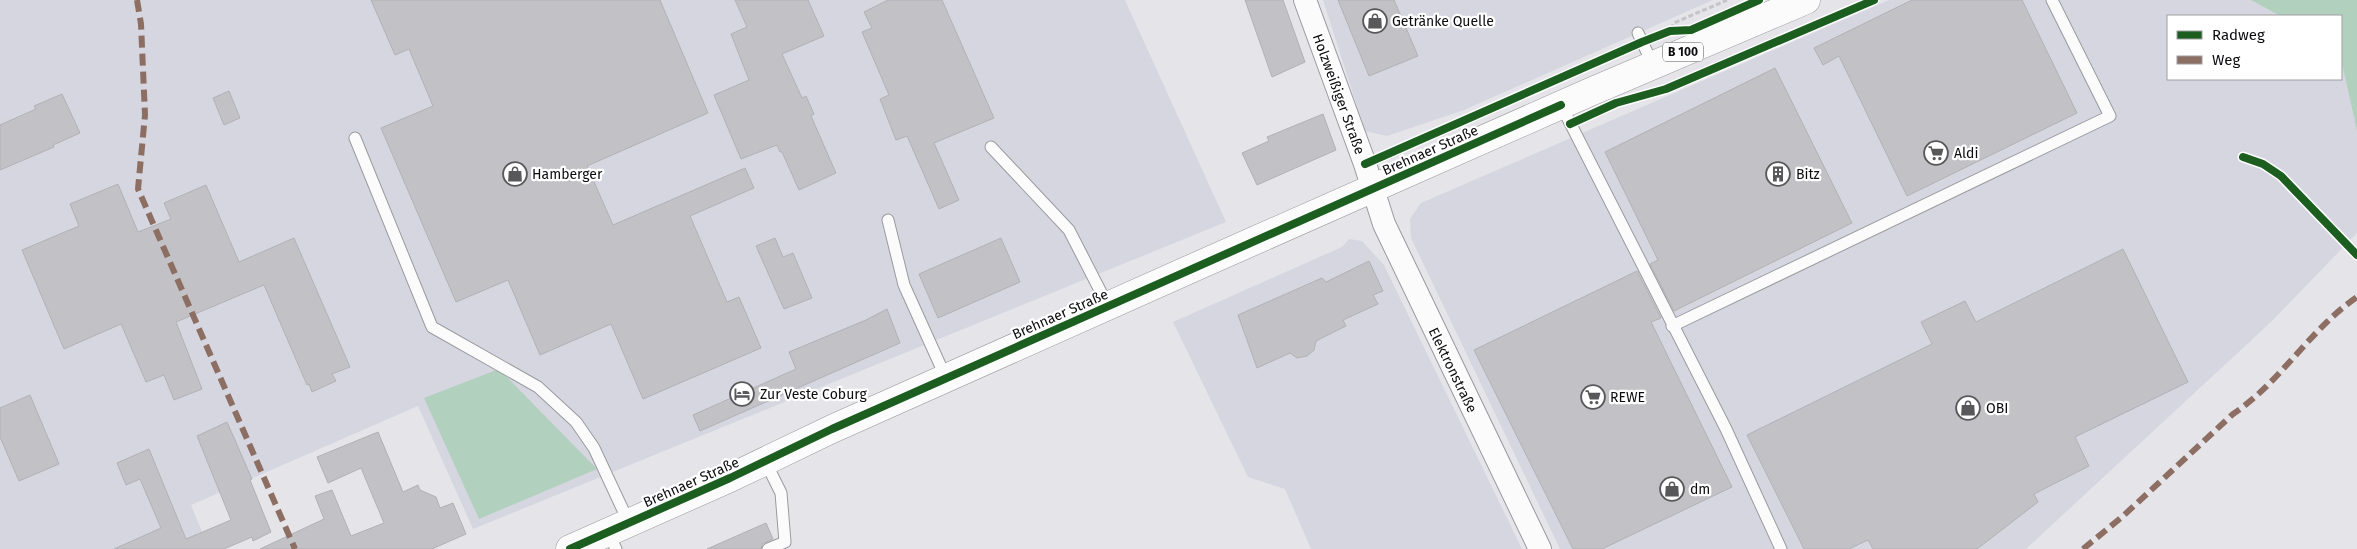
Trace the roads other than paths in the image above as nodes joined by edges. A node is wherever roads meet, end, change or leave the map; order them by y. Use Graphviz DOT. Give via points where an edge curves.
graph roads {
  1 [pos="1305,0"];
  2 [pos="1806,0"];
  3 [pos="2052,0"];
  4 [pos="1638,33"];
  5 [pos="1653,65"];
  6 [pos="1561,106"];
  7 [pos="355,138"];
  8 [pos="992,147"];
  9 [pos="1373,189"];
  10 [pos="888,220"];
  11 [pos="1108,306"];
  12 [pos="1672,326"];
  13 [pos="946,378"];
  14 [pos="765,461"];
  15 [pos="618,535"];
  16 [pos="570,549"];
  17 [pos="768,549"];
  18 [pos="1540,549"];
  19 [pos="1781,549"];
  1 -- 9 [label="street, Holzweißiger Straße"];
  2 -- 5 [label="main road, Brehnaer Straße / B 100"];
  3 -- 12 [label="lane" via="2110,116"];
  4 -- 5 [label="lane"];
  5 -- 6 [label="main road, Brehnaer Straße / B 100"];
  6 -- 9 [label="main road, Brehnaer Straße / B 100"];
  6 -- 12 [label="lane"];
  7 -- 15 [label="lane" via="432,327 538,387 576,422 594,448"];
  8 -- 11 [label="lane" via="1069,230"];
  9 -- 11 [label="main road, Brehnaer Straße / B 100"];
  9 -- 18 [label="street, Elektronstraße" via="1391,241"];
  10 -- 13 [label="lane" via="904,285"];
  11 -- 13 [label="main road, Brehnaer Straße / B 100"];
  12 -- 19 [label="lane" via="1726,429"];
  13 -- 14 [label="main road, Brehnaer Straße / B 100"];
  14 -- 15 [label="main road, Brehnaer Straße / B 100"];
  14 -- 17 [label="lane" via="781,493 785,542"];
  15 -- 16 [label="main road, Brehnaer Straße / B 100"];
}
